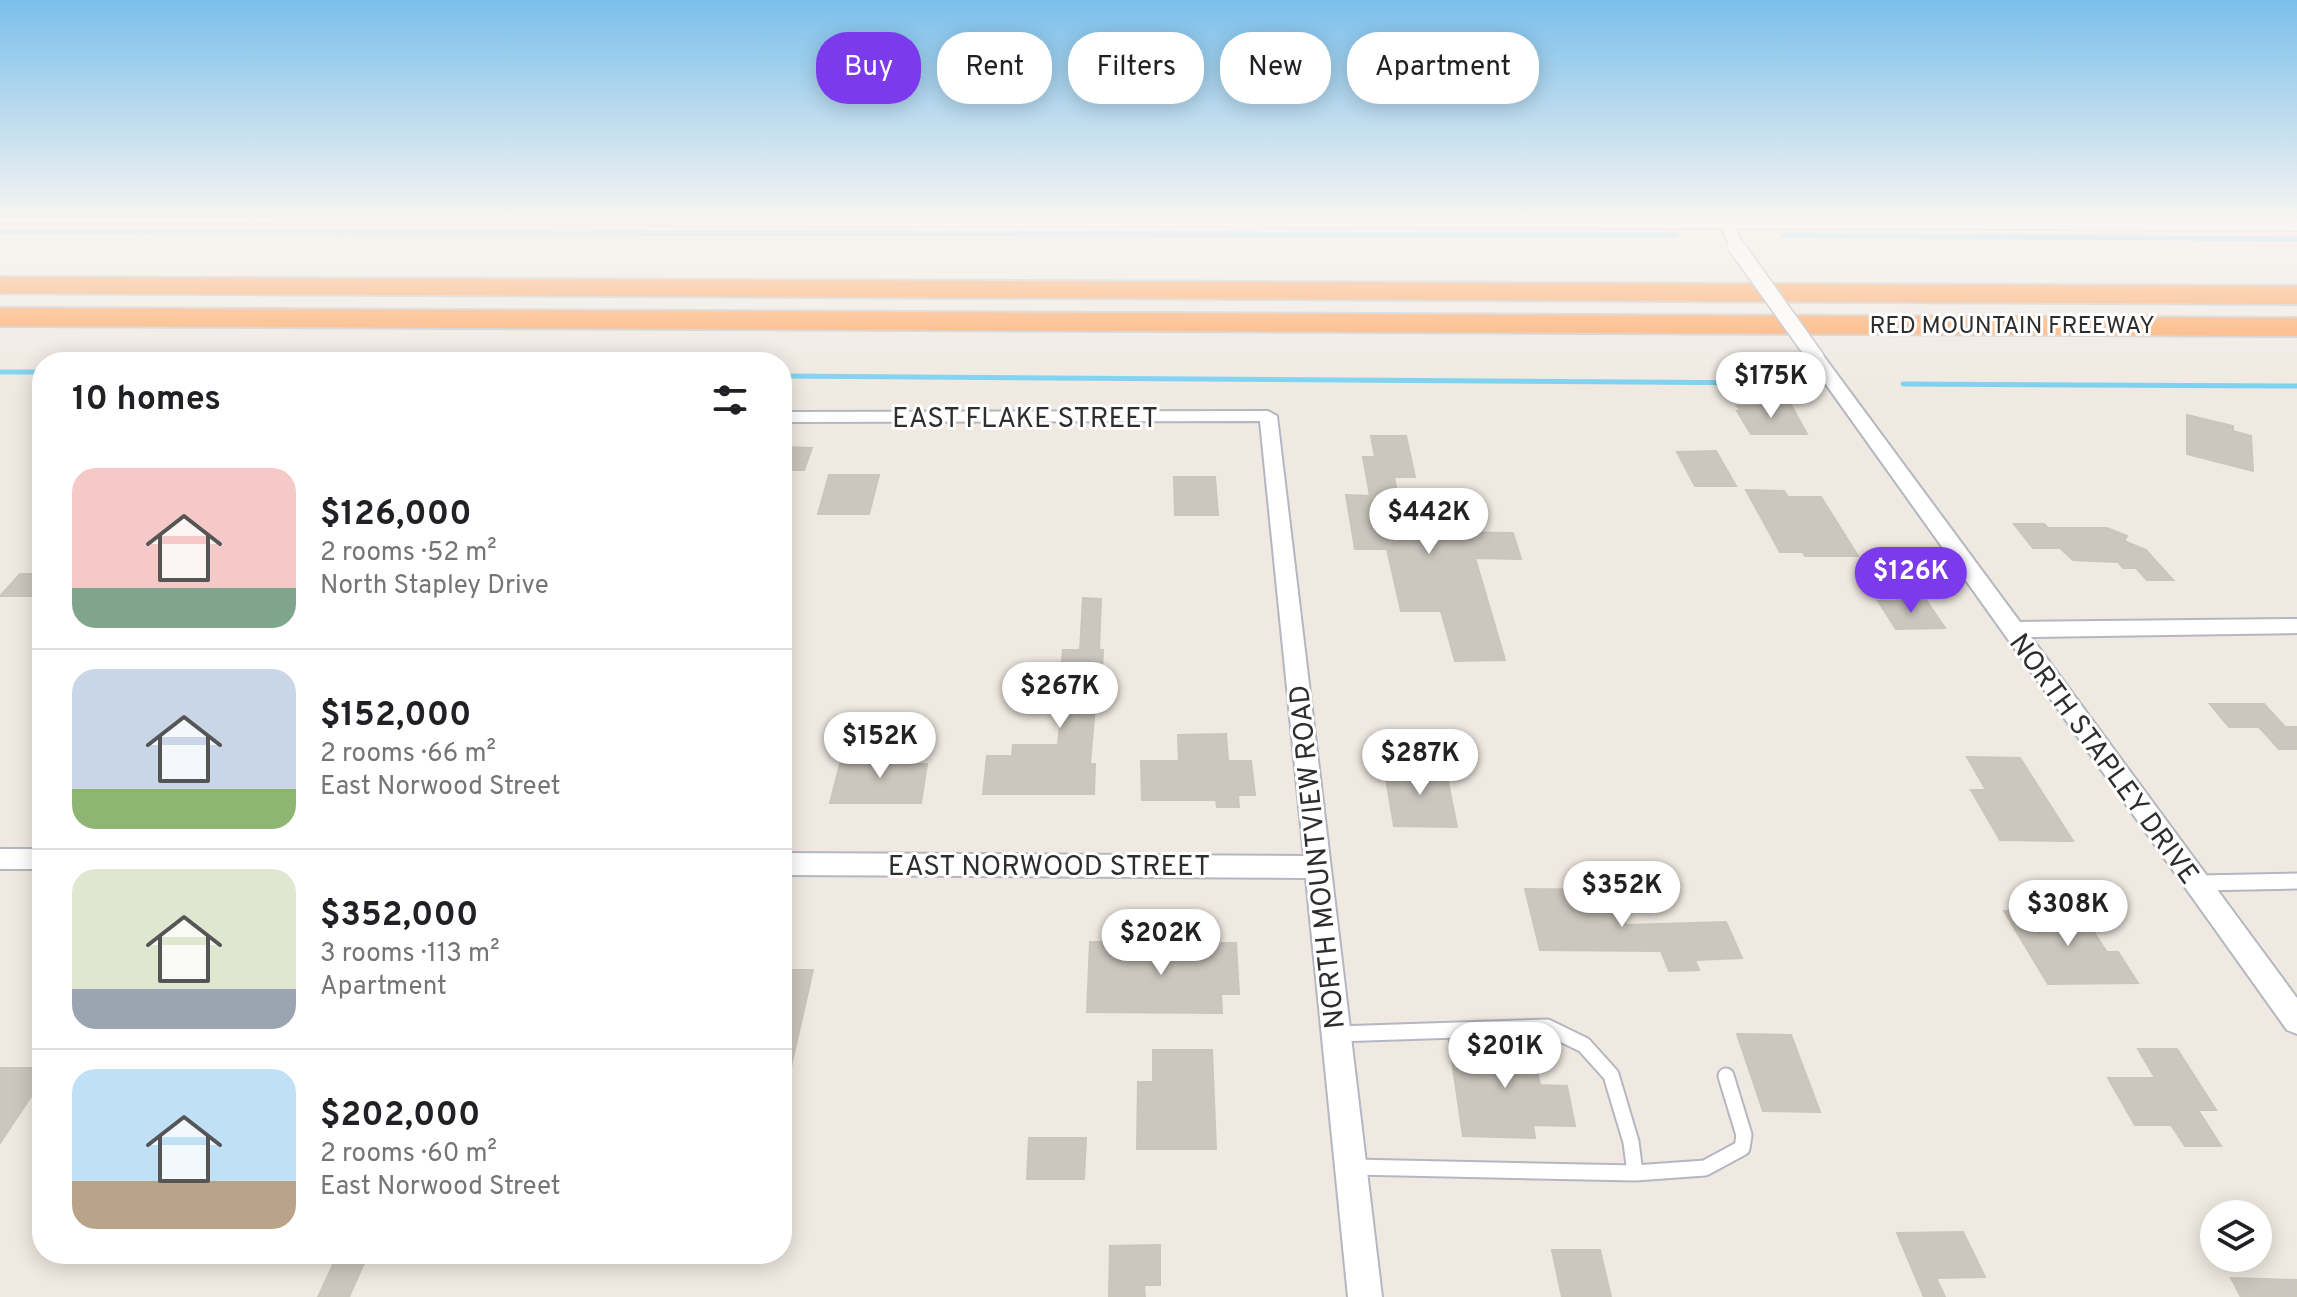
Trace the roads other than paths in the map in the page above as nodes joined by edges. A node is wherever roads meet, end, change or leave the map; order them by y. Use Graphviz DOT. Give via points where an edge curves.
graph roads {
  1 [pos="1759,278"];
  2 [pos="0,285"];
  3 [pos="2297,295"];
  4 [pos="0,317"];
  5 [pos="2297,327"];
  6 [pos="1268,416"];
  7 [pos="792,417"];
  8 [pos="2297,626"];
  9 [pos="2012,630"];
  10 [pos="0,859"];
  11 [pos="32,859"];
  12 [pos="792,864"];
  13 [pos="1316,867"];
  14 [pos="2297,881"];
  15 [pos="2195,883"];
  16 [pos="2297,1021"];
  17 [pos="1335,1034"];
  18 [pos="1726,1076"];
  19 [pos="1350,1166"];
  20 [pos="1635,1173"];
  21 [pos="1365,1297"];
  1 -- 9 [label="street, NORTH STAPLEY DRIVE, bridge"];
  2 -- 3 [label="highway, RED MOUNTAIN FREEWAY"];
  4 -- 5 [label="highway, RED MOUNTAIN FREEWAY"];
  6 -- 7 [label="street, EAST FLAKE STREET"];
  6 -- 13 [label="street, NORTH MOUNTVIEW ROAD"];
  8 -- 9 [label="street"];
  9 -- 15 [label="street, NORTH STAPLEY DRIVE"];
  10 -- 11 [label="street"];
  12 -- 13 [label="street, EAST NORWOOD STREET"];
  13 -- 17 [label="street, NORTH MOUNTVIEW ROAD"];
  14 -- 15 [label="lane"];
  15 -- 16 [label="street, NORTH STAPLEY DRIVE"];
  17 -- 19 [label="street, NORTH MOUNTVIEW ROAD"];
  17 -- 20 [label="lane" via="1547,1027 1584,1045 1611,1075"];
  18 -- 20 [label="lane" via="1744,1135 1742,1148 1705,1168"];
  19 -- 20 [label="lane"];
  19 -- 21 [label="street, NORTH MOUNTVIEW ROAD"];
}
